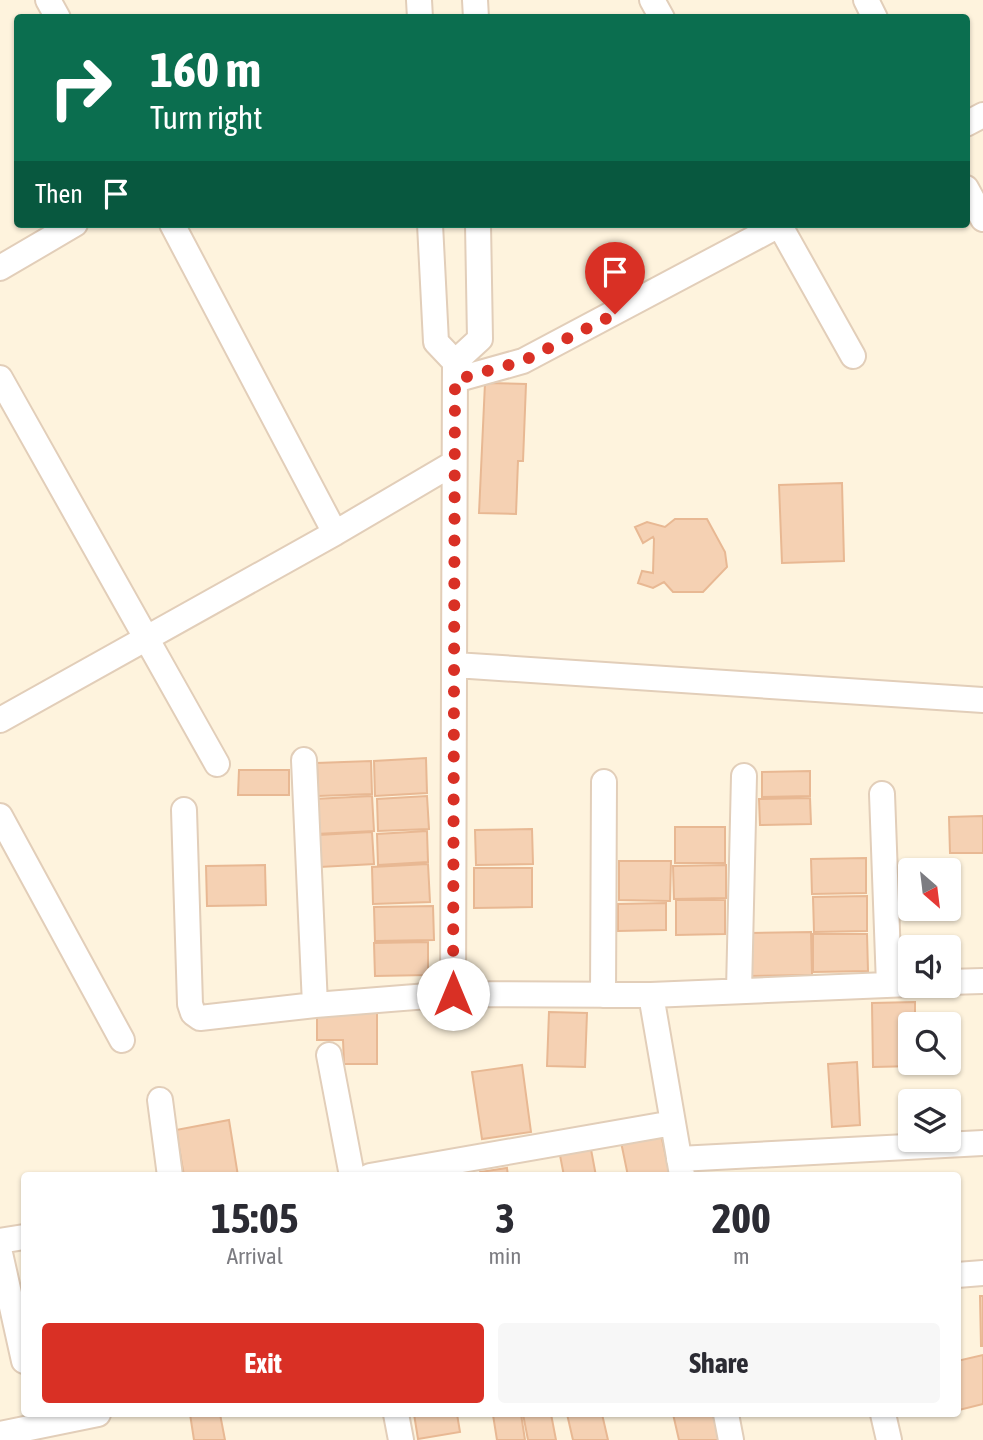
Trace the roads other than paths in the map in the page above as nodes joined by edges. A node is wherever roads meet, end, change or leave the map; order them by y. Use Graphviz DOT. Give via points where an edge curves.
graph roads {
  1 [pos="970,195"];
  2 [pos="983,219"];
  3 [pos="68,228"];
  4 [pos="174,228"];
  5 [pos="430,228"];
  6 [pos="478,228"];
  7 [pos="773,228"];
  8 [pos="782,228"];
  9 [pos="0,268"];
  10 [pos="853,356"];
  11 [pos="455,371"];
  12 [pos="0,378"];
  13 [pos="454,463"];
  14 [pos="335,533"];
  15 [pos="147,638"];
  16 [pos="455,665"];
  17 [pos="983,700"];
  18 [pos="0,720"];
  19 [pos="304,760"];
  20 [pos="217,764"];
  21 [pos="744,776"];
  22 [pos="604,782"];
  23 [pos="882,794"];
  24 [pos="184,810"];
  25 [pos="0,816"];
  26 [pos="898,963"];
  27 [pos="983,981"];
  28 [pos="961,982"];
  29 [pos="898,984"];
  30 [pos="739,990"];
  31 [pos="453,994"];
  32 [pos="603,995"];
  33 [pos="651,995"];
  34 [pos="315,1005"];
  35 [pos="122,1040"];
  36 [pos="330,1055"];
  37 [pos="160,1100"];
  38 [pos="673,1123"];
  39 [pos="983,1143"];
  40 [pos="680,1168"];
  41 [pos="169,1172"];
  42 [pos="351,1172"];
  43 [pos="393,1172"];
  44 [pos="21,1238"];
  45 [pos="0,1241"];
  46 [pos="0,1253"];
  47 [pos="983,1273"];
  48 [pos="961,1275"];
  49 [pos="21,1348"];
  50 [pos="85,1417"];
  51 [pos="397,1417"];
  52 [pos="727,1417"];
  53 [pos="884,1417"];
  54 [pos="39,1427"];
  55 [pos="0,1434"];
  56 [pos="401,1440"];
  57 [pos="731,1440"];
  58 [pos="889,1440"];
  1 -- 2 [label="street"];
  3 -- 9 [label="street"];
  4 -- 14 [label="street"];
  5 -- 11 [label="street" via="436,342"];
  6 -- 11 [label="street" via="480,339"];
  7 -- 11 [label="street" via="523,361"];
  8 -- 10 [label="street"];
  11 -- 13 [label="street"];
  12 -- 15 [label="street"];
  13 -- 14 [label="street"];
  13 -- 16 [label="street"];
  14 -- 15 [label="street"];
  15 -- 18 [label="street"];
  15 -- 20 [label="street"];
  16 -- 17 [label="street"];
  16 -- 31 [label="street"];
  19 -- 34 [label="street"];
  21 -- 30 [label="street"];
  22 -- 32 [label="street"];
  23 -- 26 [label="street"];
  24 -- 34 [label="street" via="193,1013 200,1018"];
  25 -- 35 [label="street"];
  27 -- 28 [label="street"];
  29 -- 30 [label="street"];
  30 -- 33 [label="street"];
  31 -- 32 [label="street"];
  31 -- 34 [label="street"];
  32 -- 33 [label="street"];
  33 -- 38 [label="street"];
  36 -- 42 [label="street"];
  37 -- 41 [label="street"];
  38 -- 40 [label="street"];
  38 -- 43 [label="street"];
  39 -- 40 [label="street"];
  44 -- 45 [label="street"];
  46 -- 49 [label="street"];
  47 -- 48 [label="street"];
  50 -- 54 [label="street"];
  51 -- 56 [label="street"];
  52 -- 57 [label="street"];
  53 -- 58 [label="street"];
  54 -- 55 [label="street"];
}
